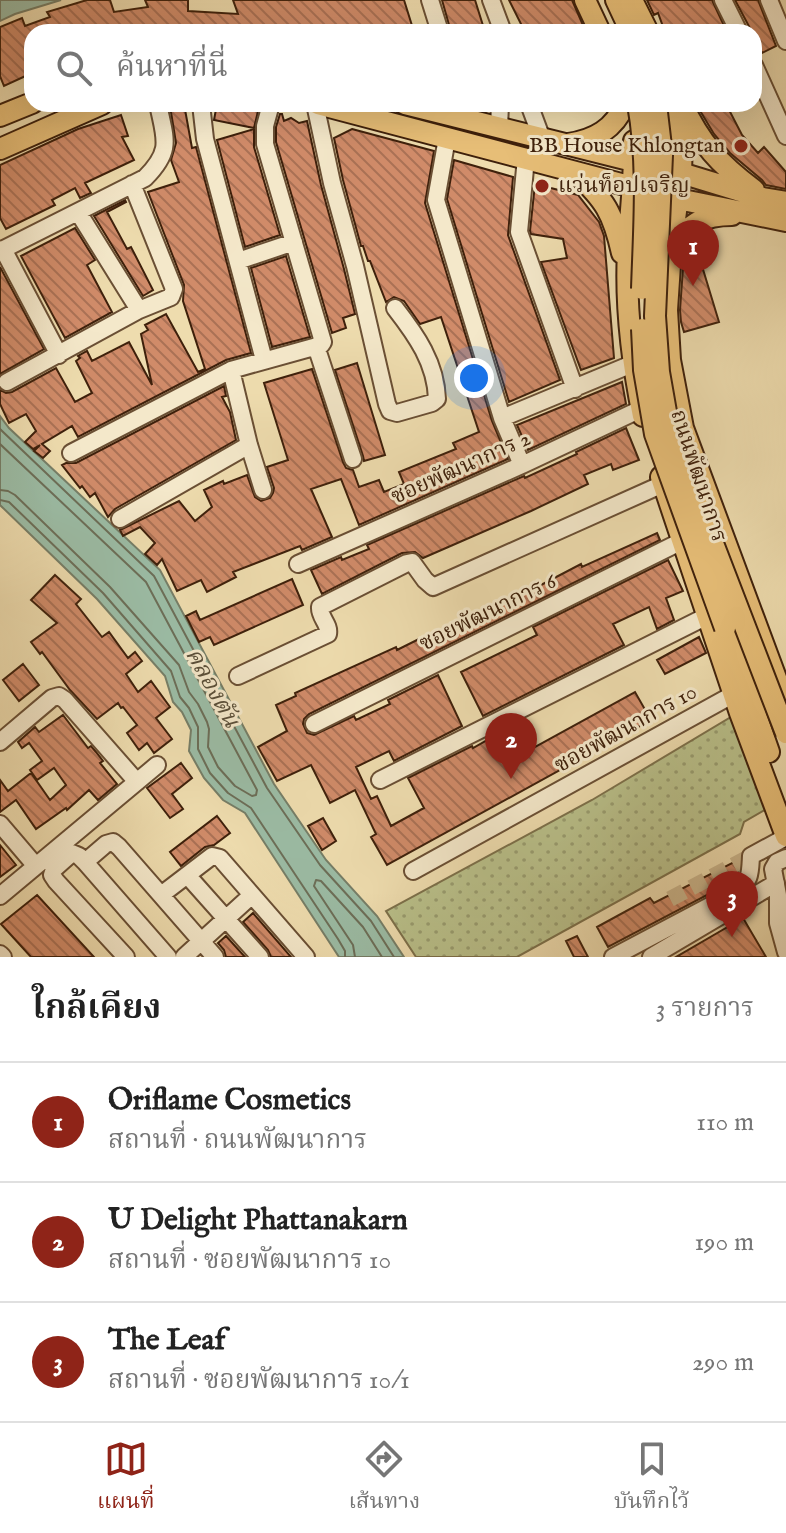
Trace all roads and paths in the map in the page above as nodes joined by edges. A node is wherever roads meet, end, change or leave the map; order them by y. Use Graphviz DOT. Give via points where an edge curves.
graph roads {
  1 [pos="430,0"];
  2 [pos="483,0"];
  3 [pos="491,0"];
  4 [pos="585,0"];
  5 [pos="596,0"];
  6 [pos="616,0"];
  7 [pos="632,0"];
  8 [pos="723,0"];
  9 [pos="769,0"];
  10 [pos="438,24"];
  11 [pos="490,24"];
  12 [pos="500,24"];
  13 [pos="596,24"];
  14 [pos="607,24"];
  15 [pos="627,24"];
  16 [pos="644,24"];
  17 [pos="735,24"];
  18 [pos="786,41"];
  19 [pos="762,83"];
  20 [pos="24,94"];
  21 [pos="0,104"];
  22 [pos="24,111"];
  23 [pos="55,112"];
  24 [pos="82,112"];
  25 [pos="160,112"];
  26 [pos="202,112"];
  27 [pos="269,112"];
  28 [pos="318,112"];
  29 [pos="347,112"];
  30 [pos="436,112"];
  31 [pos="500,112"];
  32 [pos="532,112"];
  33 [pos="622,112"];
  34 [pos="630,112"];
  35 [pos="639,112"];
  36 [pos="657,112"];
  37 [pos="680,112"];
  38 [pos="684,112"];
  39 [pos="499,128"];
  40 [pos="2,133"];
  41 [pos="786,136"];
  42 [pos="447,138"];
  43 [pos="542,139"];
  44 [pos="564,145"];
  45 [pos="526,158"];
  46 [pos="635,162"];
  47 [pos="574,171"];
  48 [pos="681,173"];
  49 [pos="132,184"];
  50 [pos="633,186"];
  51 [pos="678,199"];
  52 [pos="786,202"];
  53 [pos="762,206"];
  54 [pos="78,212"];
  55 [pos="786,221"];
  56 [pos="294,242"];
  57 [pos="2,250"];
  58 [pos="671,250"];
  59 [pos="238,261"];
  60 [pos="628,284"];
  61 [pos="395,308"];
  62 [pos="139,310"];
  63 [pos="320,344"];
  64 [pos="59,355"];
  65 [pos="264,360"];
  66 [pos="632,364"];
  67 [pos="231,370"];
  68 [pos="7,382"];
  69 [pos="575,389"];
  70 [pos="679,405"];
  71 [pos="642,412"];
  72 [pos="502,418"];
  73 [pos="249,445"];
  74 [pos="71,453"];
  75 [pos="353,459"];
  76 [pos="522,465"];
  77 [pos="663,484"];
  78 [pos="263,490"];
  79 [pos="120,519"];
  80 [pos="682,541"];
  81 [pos="298,564"];
  82 [pos="707,616"];
  83 [pos="238,676"];
  84 [pos="734,694"];
  85 [pos="786,705"];
  86 [pos="314,724"];
  87 [pos="786,733"];
  88 [pos="0,742"];
  89 [pos="157,765"];
  90 [pos="380,780"];
  91 [pos="137,782"];
  92 [pos="786,801"];
  93 [pos="0,824"];
  94 [pos="786,836"];
  95 [pos="786,858"];
  96 [pos="85,862"];
  97 [pos="35,865"];
  98 [pos="413,871"];
  99 [pos="187,875"];
  100 [pos="776,883"];
  101 [pos="161,895"];
  102 [pos="252,895"];
  103 [pos="0,896"];
  104 [pos="226,918"];
  105 [pos="201,941"];
  106 [pos="786,952"];
  107 [pos="126,957"];
  108 [pos="168,957"];
  109 [pos="184,957"];
  110 [pos="215,957"];
  111 [pos="260,957"];
  112 [pos="306,957"];
  113 [pos="613,957"];
  114 [pos="651,957"];
  1 -- 10 [label="street"];
  2 -- 11 [label="street"];
  3 -- 12 [label="street"];
  4 -- 13 [label="main road"];
  5 -- 14 [label="main road"];
  6 -- 15 [label="main road"];
  7 -- 16 [label="main road"];
  8 -- 17 [label="street"];
  9 -- 18 [label="street"];
  19 -- 41 [label="street"];
  20 -- 21 [label="main road"];
  22 -- 40 [label="main road"];
  23 -- 40 [label="main road"];
  24 -- 40 [label="main road"];
  25 -- 49 [label="street" via="163,155 145,178"];
  26 -- 59 [label="street"];
  27 -- 56 [label="street" via="265,144"];
  28 -- 61 [label="street" via="387,404 397,413 437,399 428,358"];
  29 -- 42 [label="main road"];
  30 -- 39 [label="main road"];
  31 -- 39 [label="street"];
  32 -- 43 [label="street"];
  33 -- 44 [label="main road" via="607,130"];
  34 -- 46 [label="main road, ถนนพัฒนาการ"];
  35 -- 92 [label="main road, ถนนพัฒนาการ, bridge" via="645,161 644,370 655,434"];
  36 -- 87 [label="main road, ถนนพัฒนาการ, bridge" via="662,155 655,316 669,429"];
  37 -- 48 [label="main road, ถนนพัฒนาการ"];
  38 -- 53 [label="main road" via="711,154"];
  39 -- 43 [label="main road"];
  42 -- 45 [label="main road"];
  42 -- 72 [label="street" via="436,200"];
  43 -- 44 [label="main road"];
  44 -- 46 [label="main road"];
  45 -- 47 [label="main road"];
  45 -- 69 [label="street" via="519,232"];
  46 -- 48 [label="main road"];
  46 -- 50 [label="main road, ถนนพัฒนาการ"];
  47 -- 50 [label="main road"];
  47 -- 60 [label="main road" via="613,218"];
  48 -- 51 [label="main road, ถนนพัฒนาการ"];
  48 -- 53 [label="main road"];
  49 -- 54 [label="street"];
  49 -- 62 [label="street" via="174,289 171,297"];
  50 -- 51 [label="main road"];
  50 -- 60 [label="main road, ถนนพัฒนาการ"];
  51 -- 53 [label="main road"];
  51 -- 58 [label="main road, ถนนพัฒนาการ"];
  52 -- 53 [label="main road"];
  53 -- 55 [label="main road"];
  53 -- 58 [label="main road" via="696,223"];
  54 -- 57 [label="street"];
  54 -- 62 [label="street"];
  56 -- 59 [label="street"];
  56 -- 63 [label="street"];
  57 -- 64 [label="street"];
  58 -- 70 [label="main road, ถนนพัฒนาการ" via="667,310"];
  59 -- 65 [label="street"];
  60 -- 66 [label="main road, ถนนพัฒนาการ"];
  62 -- 64 [label="street"];
  63 -- 65 [label="street"];
  63 -- 75 [label="street"];
  64 -- 68 [label="street"];
  65 -- 67 [label="street"];
  66 -- 69 [label="street"];
  66 -- 71 [label="main road, ถนนพัฒนาการ"];
  67 -- 73 [label="street"];
  67 -- 74 [label="street"];
  69 -- 72 [label="street"];
  70 -- 71 [label="main road" via="663,402"];
  70 -- 85 [label="main road, ถนนพัฒนาการ"];
  71 -- 76 [label="street, ซอยพัฒนาการ 2"];
  71 -- 77 [label="main road, ถนนพัฒนาการ"];
  72 -- 76 [label="street"];
  73 -- 78 [label="street"];
  73 -- 79 [label="street"];
  76 -- 81 [label="street, ซอยพัฒนาการ 2"];
  77 -- 80 [label="main road, ถนนพัฒนาการ"];
  77 -- 83 [label="street" via="433,587 412,562 407,563 320,607 328,634"];
  80 -- 82 [label="main road, ถนนพัฒนาการ"];
  80 -- 86 [label="street, ซอยพัฒนาการ 6"];
  82 -- 84 [label="main road, ถนนพัฒนาการ"];
  82 -- 90 [label="street"];
  84 -- 94 [label="main road, ถนนพัฒนาการ"];
  84 -- 98 [label="street, ซอยพัฒนาการ 10"];
  88 -- 91 [label="street" via="59,696"];
  89 -- 91 [label="street"];
  91 -- 97 [label="street"];
  93 -- 97 [label="street"];
  94 -- 113 [label="street" via="751,856 750,876 736,892"];
  95 -- 100 [label="street" via="775,864"];
  96 -- 101 [label="street" via="113,842"];
  96 -- 107 [label="street" via="72,853 52,875"];
  96 -- 108 [label="street"];
  97 -- 103 [label="street"];
  99 -- 101 [label="street"];
  99 -- 102 [label="street" via="216,856"];
  99 -- 104 [label="street"];
  100 -- 106 [label="street"];
  100 -- 114 [label="street"];
  101 -- 105 [label="street"];
  102 -- 104 [label="street"];
  102 -- 112 [label="street"];
  104 -- 105 [label="street"];
  104 -- 111 [label="street"];
  105 -- 109 [label="street"];
  105 -- 110 [label="street"];
}
